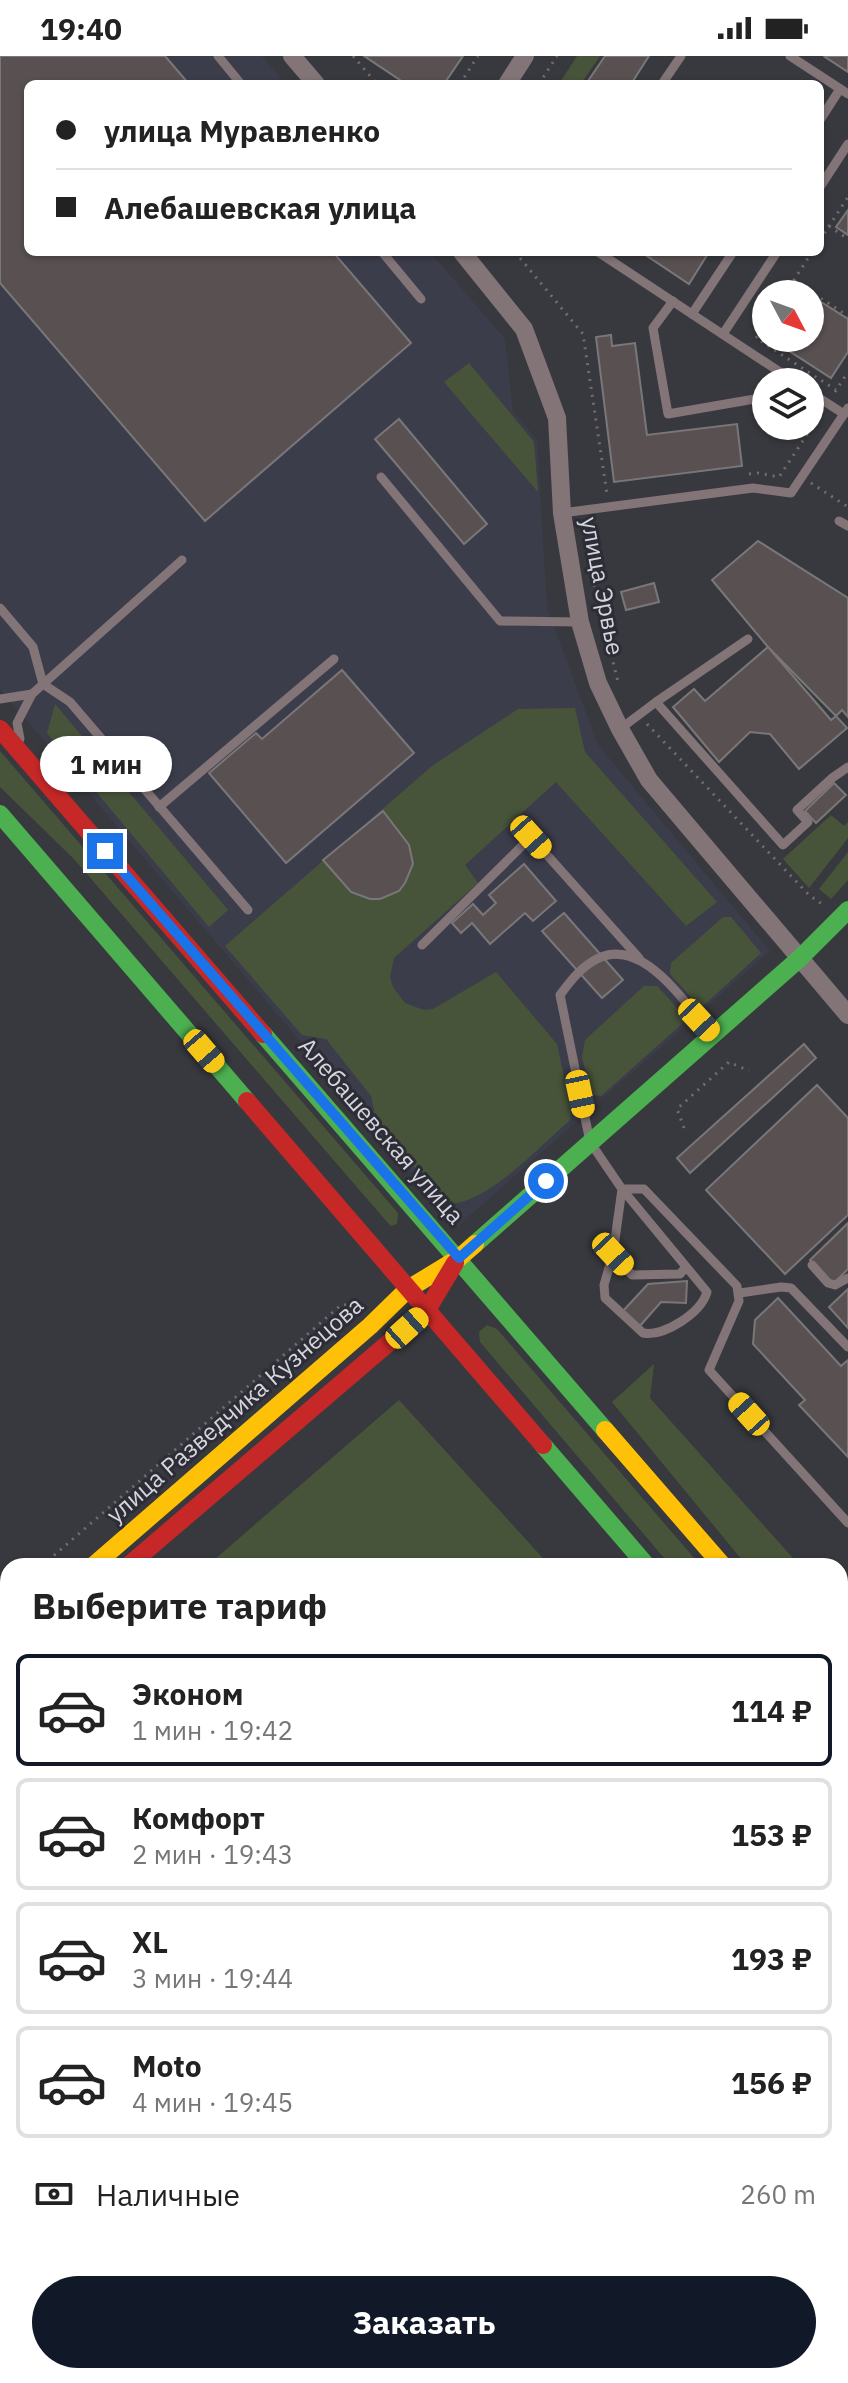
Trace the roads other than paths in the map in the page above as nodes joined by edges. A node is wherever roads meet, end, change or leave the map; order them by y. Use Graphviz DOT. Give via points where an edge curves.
graph roads {
  1 [pos="218,56"];
  2 [pos="292,56"];
  3 [pos="525,56"];
  4 [pos="681,56"];
  5 [pos="790,56"];
  6 [pos="238,80"];
  7 [pos="313,80"];
  8 [pos="510,80"];
  9 [pos="665,80"];
  10 [pos="844,91"];
  11 [pos="824,115"];
  12 [pos="848,144"];
  13 [pos="824,181"];
  14 [pos="385,256"];
  15 [pos="465,256"];
  16 [pos="604,256"];
  17 [pos="730,256"];
  18 [pos="774,256"];
  19 [pos="421,299"];
  20 [pos="673,301"];
  21 [pos="692,314"];
  22 [pos="723,334"];
  23 [pos="771,368"];
  24 [pos="752,399"];
  25 [pos="824,399"];
  26 [pos="846,411"];
  27 [pos="381,477"];
  28 [pos="562,513"];
  29 [pos="182,560"];
  30 [pos="0,608"];
  31 [pos="580,622"];
  32 [pos="748,639"];
  33 [pos="334,659"];
  34 [pos="43,684"];
  35 [pos="32,694"];
  36 [pos="0,699"];
  37 [pos="656,702"];
  38 [pos="0,729"];
  39 [pos="620,729"];
  40 [pos="25,758"];
  41 [pos="848,767"];
  42 [pos="159,807"];
  43 [pos="0,814"];
  44 [pos="248,910"];
  45 [pos="848,910"];
  46 [pos="422,945"];
  47 [pos="639,958"];
  48 [pos="799,959"];
  49 [pos="848,1015"];
  50 [pos="714,1035"];
  51 [pos="590,1142"];
  52 [pos="622,1189"];
  53 [pos="613,1254"];
  54 [pos="459,1258"];
  55 [pos="812,1265"];
  56 [pos="686,1267"];
  57 [pos="848,1278"];
  58 [pos="408,1289"];
  59 [pos="740,1293"];
  60 [pos="427,1310"];
  61 [pos="848,1347"];
  62 [pos="848,1523"];
  63 [pos="102,1558"];
  64 [pos="137,1558"];
  65 [pos="640,1558"];
  66 [pos="716,1558"];
  1 -- 6 [label="lane"];
  2 -- 7 [label="street"];
  3 -- 8 [label="street"];
  4 -- 9 [label="lane"];
  5 -- 10 [label="lane"];
  10 -- 11 [label="lane"];
  12 -- 13 [label="lane"];
  14 -- 19 [label="lane"];
  15 -- 28 [label="street, улица Эрвье" via="524,329 557,418"];
  16 -- 20 [label="lane"];
  17 -- 21 [label="lane"];
  18 -- 22 [label="lane"];
  20 -- 21 [label="lane"];
  20 -- 24 [label="lane" via="653,328 668,414"];
  21 -- 22 [label="lane"];
  22 -- 23 [label="lane"];
  25 -- 26 [label="lane"];
  26 -- 28 [label="lane" via="791,493 753,488"];
  27 -- 31 [label="lane" via="500,621"];
  28 -- 31 [label="street, улица Эрвье"];
  29 -- 34 [label="lane"];
  30 -- 34 [label="lane" via="33,647"];
  31 -- 39 [label="street, улица Эрвье" via="598,683"];
  32 -- 37 [label="lane"];
  33 -- 42 [label="lane"];
  34 -- 35 [label="lane"];
  34 -- 42 [label="lane" via="70,702"];
  35 -- 36 [label="lane"];
  35 -- 40 [label="lane" via="17,723"];
  37 -- 39 [label="lane"];
  37 -- 41 [label="lane" via="783,845 808,822 797,810"];
  38 -- 40 [label="main road, Алебашевская улица"];
  39 -- 48 [label="street, улица Эрвье" via="649,780"];
  40 -- 54 [label="main road, Алебашевская улица"];
  42 -- 44 [label="lane"];
  43 -- 58 [label="main road"];
  45 -- 48 [label="main road"];
  46 -- 47 [label="lane" via="531,837"];
  47 -- 50 [label="lane"];
  47 -- 51 [label="lane" via="614,952 591,962 560,995"];
  48 -- 49 [label="street, улица Эрвье"];
  48 -- 50 [label="main road"];
  50 -- 51 [label="main road"];
  51 -- 52 [label="lane"];
  51 -- 54 [label="main road"];
  52 -- 53 [label="lane"];
  52 -- 56 [label="lane"];
  52 -- 59 [label="lane" via="644,1189"];
  53 -- 56 [label="lane" via="632,1275 680,1274"];
  53 -- 56 [label="lane" via="605,1298 651,1335 674,1328 705,1299 707,1292"];
  54 -- 58 [label="main road, улица Разведчика Кузнецова"];
  54 -- 60 [label="main road, улица Разведчика Кузнецова"];
  54 -- 66 [label="main road, Алебашевская улица"];
  55 -- 57 [label="lane" via="828,1283"];
  58 -- 60 [label="main road"];
  58 -- 63 [label="main road, улица Разведчика Кузнецова"];
  59 -- 61 [label="lane" via="791,1288"];
  59 -- 62 [label="lane" via="709,1370"];
  60 -- 64 [label="main road, улица Разведчика Кузнецова"];
  60 -- 65 [label="main road"];
}
